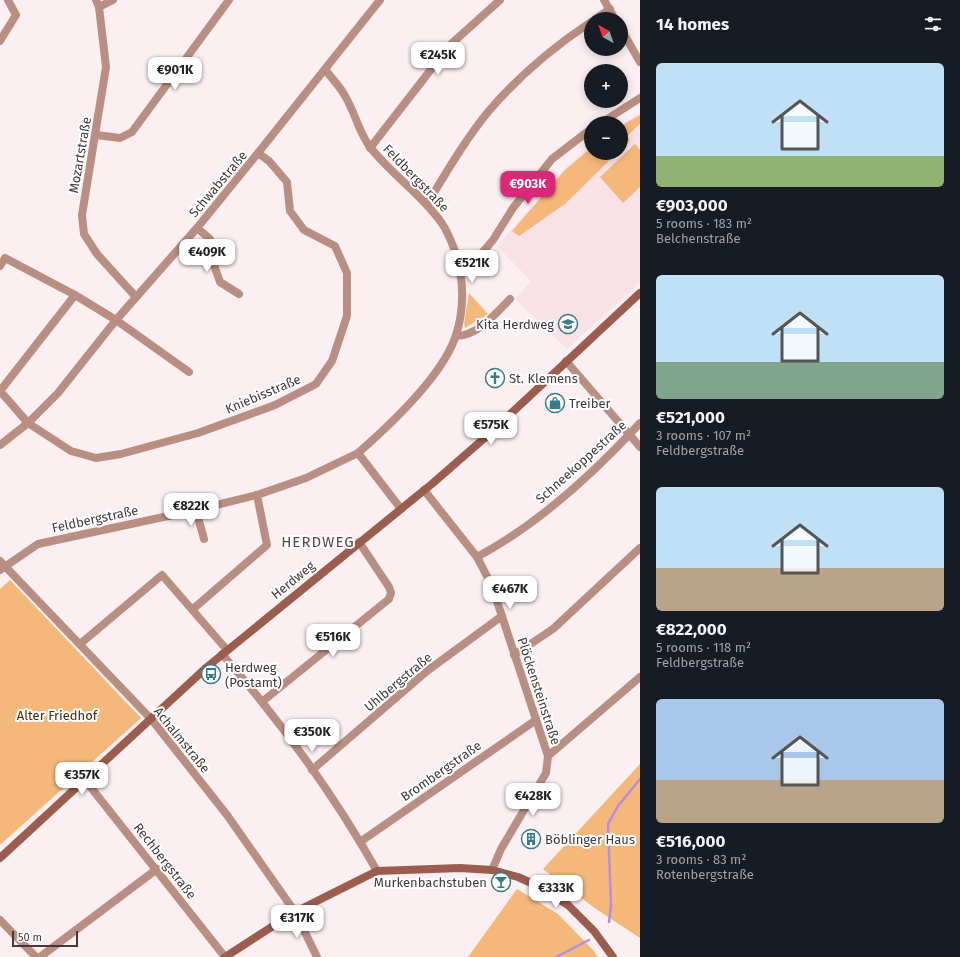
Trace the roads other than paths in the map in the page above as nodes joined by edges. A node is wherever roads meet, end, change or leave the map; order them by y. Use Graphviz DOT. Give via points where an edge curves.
graph roads {
  1 [pos="8,0"];
  2 [pos="113,0"];
  3 [pos="229,0"];
  4 [pos="380,0"];
  5 [pos="500,0"];
  6 [pos="604,0"];
  7 [pos="97,3"];
  8 [pos="610,9"];
  9 [pos="606,12"];
  10 [pos="612,12"];
  11 [pos="584,27"];
  12 [pos="0,41"];
  13 [pos="628,41"];
  14 [pos="640,62"];
  15 [pos="325,69"];
  16 [pos="640,98"];
  17 [pos="611,116"];
  18 [pos="584,134"];
  19 [pos="96,135"];
  20 [pos="370,148"];
  21 [pos="258,153"];
  22 [pos="427,204"];
  23 [pos="197,228"];
  24 [pos="0,266"];
  25 [pos="461,271"];
  26 [pos="640,292"];
  27 [pos="239,294"];
  28 [pos="75,295"];
  29 [pos="136,297"];
  30 [pos="510,299"];
  31 [pos="116,320"];
  32 [pos="456,336"];
  33 [pos="566,361"];
  34 [pos="189,372"];
  35 [pos="0,391"];
  36 [pos="28,423"];
  37 [pos="640,423"];
  38 [pos="629,434"];
  39 [pos="0,445"];
  40 [pos="640,446"];
  41 [pos="358,452"];
  42 [pos="424,490"];
  43 [pos="257,495"];
  44 [pos="401,509"];
  45 [pos="196,510"];
  46 [pos="204,539"];
  47 [pos="359,542"];
  48 [pos="640,548"];
  49 [pos="477,556"];
  50 [pos="2,566"];
  51 [pos="193,610"];
  52 [pos="502,616"];
  53 [pos="80,644"];
  54 [pos="225,652"];
  55 [pos="514,655"];
  56 [pos="640,677"];
  57 [pos="263,701"];
  58 [pos="152,720"];
  59 [pos="536,720"];
  60 [pos="548,756"];
  61 [pos="312,770"];
  62 [pos="85,780"];
  63 [pos="360,842"];
  64 [pos="0,858"];
  65 [pos="157,869"];
  66 [pos="492,870"];
  67 [pos="377,871"];
  68 [pos="295,912"];
  69 [pos="0,920"];
  70 [pos="36,957"];
  71 [pos="40,957"];
  72 [pos="225,957"];
  73 [pos="317,957"];
  74 [pos="613,957"];
  1 -- 12 [label="street" via="16,15"];
  2 -- 7 [label="street"];
  3 -- 19 [label="street" via="132,132 120,138"];
  4 -- 15 [label="street, Schwabstraße"];
  5 -- 20 [label="street" via="450,45"];
  6 -- 8 [label="street"];
  7 -- 19 [label="street, Mozartstraße" via="106,67"];
  8 -- 9 [label="street"];
  8 -- 10 [label="street"];
  11 -- 22 [label="street" via="530,69 488,112"];
  13 -- 14 [label="street"];
  15 -- 20 [label="street, Feldbergstraße" via="346,96 358,129"];
  15 -- 21 [label="street, Schwabstraße"];
  16 -- 17 [label="street"];
  18 -- 25 [label="street" via="552,158 512,208 493,240 475,261"];
  19 -- 29 [label="street, Mozartstraße" via="82,215 84,234 97,254"];
  20 -- 22 [label="street, Feldbergstraße"];
  21 -- 23 [label="street, Schwabstraße"];
  21 -- 36 [label="street, Kniebisstraße" via="269,161 287,182 290,210 304,230 335,246 347,274 347,316 332,361 316,384 275,405 198,433 121,454 96,458 71,451"];
  22 -- 25 [label="street, Feldbergstraße" via="442,223 454,247"];
  23 -- 27 [label="street" via="210,240 213,262 220,282"];
  23 -- 29 [label="street, Schwabstraße"];
  24 -- 28 [label="street" via="5,258"];
  25 -- 32 [label="street, Feldbergstraße" via="461,308"];
  26 -- 33 [label="street, Herdweg"];
  28 -- 31 [label="street"];
  28 -- 35 [label="street"];
  29 -- 31 [label="street, Schwabstraße"];
  30 -- 32 [label="street" via="482,326 463,336"];
  31 -- 34 [label="street"];
  31 -- 36 [label="street, Schwabstraße" via="58,393"];
  32 -- 41 [label="street, Feldbergstraße" via="445,357 421,390"];
  33 -- 38 [label="street"];
  33 -- 42 [label="street, Herdweg" via="488,435"];
  35 -- 36 [label="street, Kniebisstraße"];
  36 -- 39 [label="street, Schwabstraße"];
  37 -- 38 [label="street, Schneekoppestraße"];
  38 -- 40 [label="street"];
  38 -- 49 [label="street, Schneekoppestraße" via="561,500 498,546"];
  41 -- 43 [label="street, Feldbergstraße" via="306,478"];
  41 -- 44 [label="street"];
  42 -- 44 [label="street, Herdweg"];
  42 -- 49 [label="street, Plöckensteinstraße"];
  43 -- 45 [label="street, Feldbergstraße"];
  43 -- 51 [label="street" via="267,545"];
  44 -- 47 [label="street, Herdweg"];
  45 -- 46 [label="street"];
  45 -- 50 [label="street, Feldbergstraße" via="38,544"];
  47 -- 54 [label="street, Herdweg"];
  47 -- 57 [label="street" via="389,587 389,599"];
  48 -- 55 [label="street" via="553,629"];
  49 -- 52 [label="street, Plöckensteinstraße" via="492,586"];
  50 -- 53 [label="street, Achalmstraße"];
  51 -- 53 [label="street" via="162,575"];
  51 -- 54 [label="street"];
  52 -- 55 [label="street, Plöckensteinstraße"];
  52 -- 61 [label="street, Uhlbergstraße" via="427,671"];
  53 -- 58 [label="street, Achalmstraße"];
  54 -- 57 [label="street"];
  54 -- 58 [label="street, Herdweg"];
  55 -- 59 [label="street, Plöckensteinstraße"];
  56 -- 60 [label="street"];
  57 -- 61 [label="street"];
  58 -- 62 [label="street, Herdweg"];
  58 -- 68 [label="street, Achalmstraße" via="227,815"];
  59 -- 60 [label="street, Plöckensteinstraße"];
  59 -- 63 [label="street, Brombergstraße"];
  60 -- 66 [label="street" via="546,773 501,849"];
  61 -- 63 [label="street"];
  62 -- 64 [label="street, Herdweg"];
  62 -- 65 [label="street, Rechbergstraße"];
  63 -- 67 [label="street"];
  65 -- 71 [label="street"];
  65 -- 72 [label="street, Rechbergstraße"];
  66 -- 67 [label="street" via="432,868"];
  66 -- 74 [label="street" via="518,877 568,905 594,931"];
  67 -- 68 [label="street"];
  68 -- 72 [label="street"];
  68 -- 73 [label="street, Achalmstraße"];
  69 -- 70 [label="street"];
}
